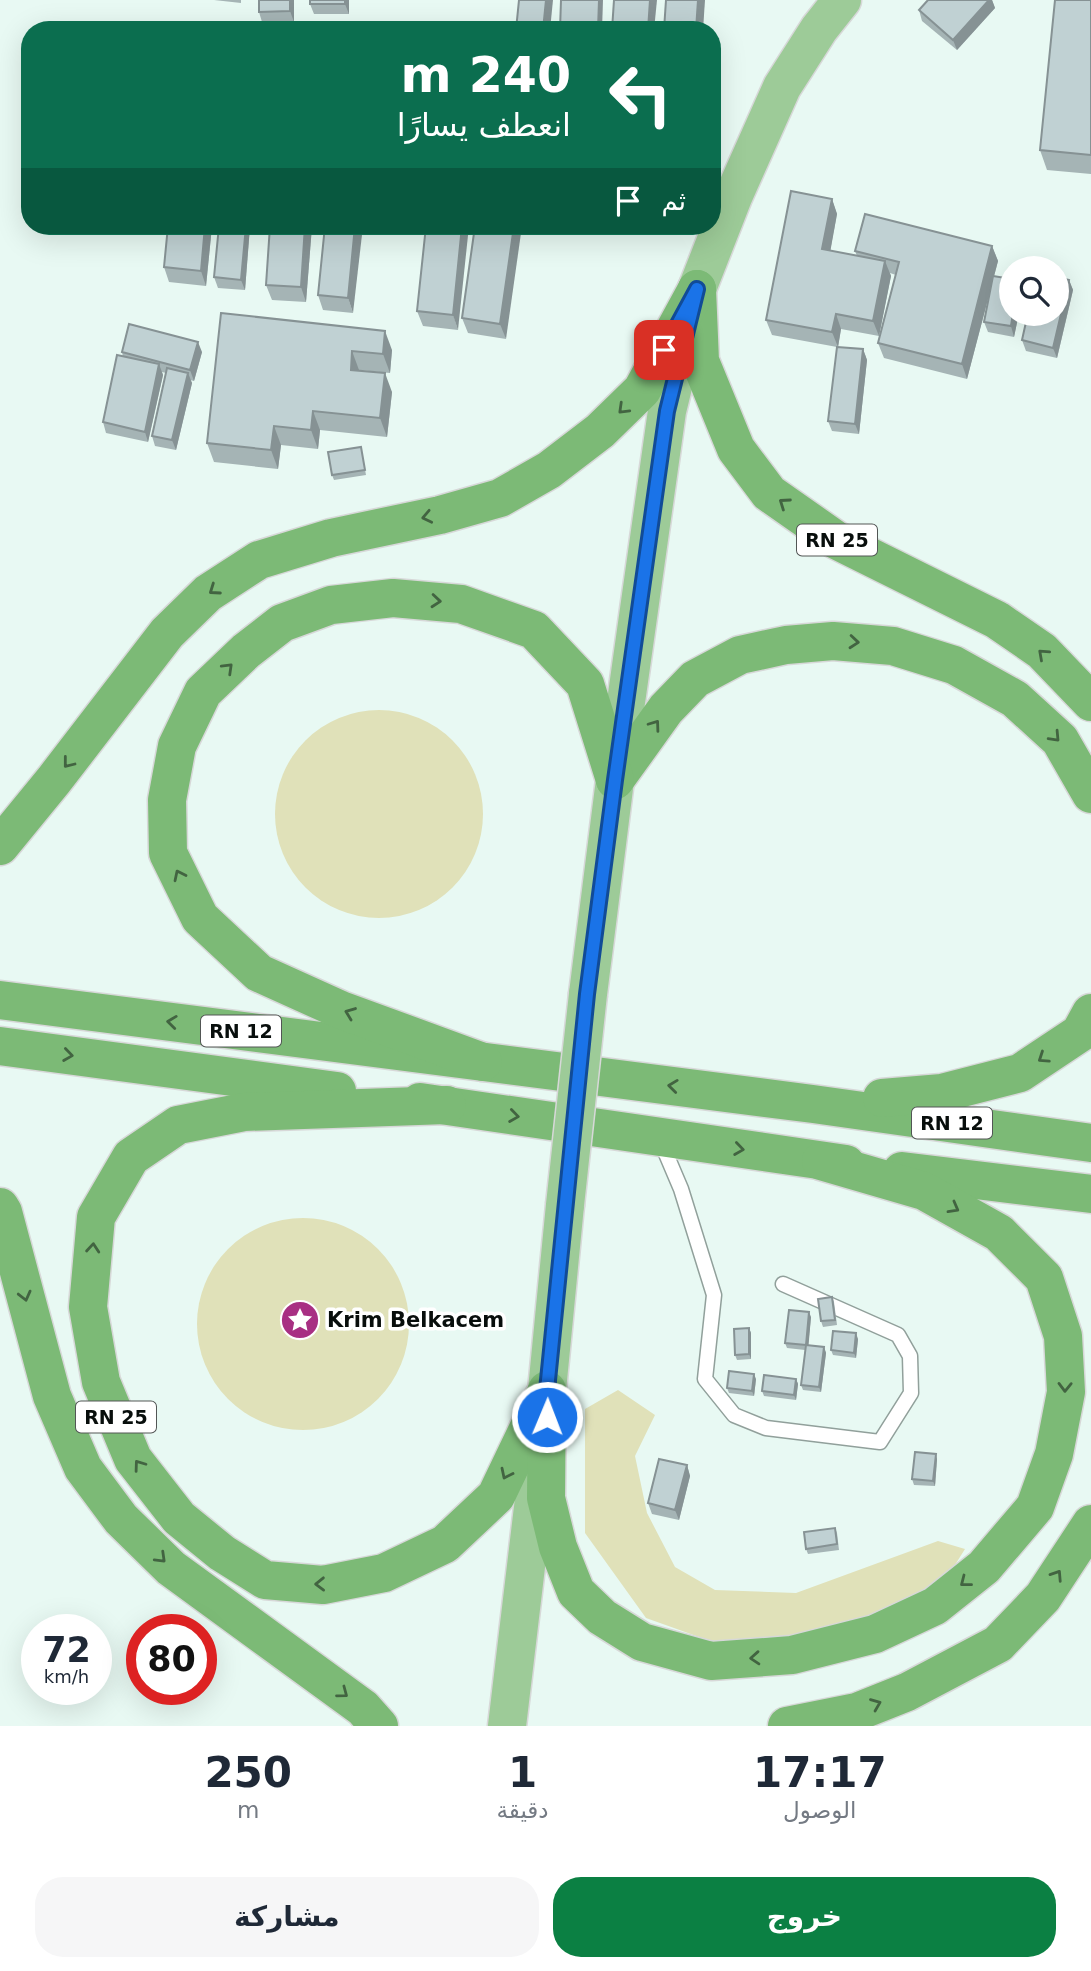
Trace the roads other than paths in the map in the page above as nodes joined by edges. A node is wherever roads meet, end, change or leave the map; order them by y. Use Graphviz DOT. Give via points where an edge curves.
graph roads {
  1 [pos="842,0"];
  2 [pos="721,228"];
  3 [pos="718,235"];
  4 [pos="697,289"];
  5 [pos="1091,702"];
  6 [pos="615,780"];
  7 [pos="1091,794"];
  8 [pos="0,846"];
  9 [pos="0,1000"];
  10 [pos="1091,1013"];
  11 [pos="0,1046"];
  12 [pos="483,1062"];
  13 [pos="813,1104"];
  14 [pos="447,1105"];
  15 [pos="659,1137"];
  16 [pos="1091,1143"];
  17 [pos="821,1161"];
  18 [pos="1091,1194"];
  19 [pos="0,1208"];
  20 [pos="783,1283"];
  21 [pos="547,1390"];
  22 [pos="1091,1524"];
  23 [pos="379,1726"];
  24 [pos="507,1726"];
  25 [pos="787,1726"];
  1 -- 2 [label="main road" via="782,87"];
  3 -- 4 [label="main road"];
  5 -- 4 [label="highway, RN 25, one-way" via="1042,651 997,620 836,540 769,493 736,449 700,361"];
  4 -- 6 [label="main road" via="667,411"];
  4 -- 8 [label="highway, one-way" via="642,390 600,431 549,470 500,498 259,560 208,593 167,633"];
  6 -- 7 [label="highway, one-way" via="666,709 695,679 740,655 833,641 893,646 954,665 1015,699 1060,740"];
  12 -- 6 [label="highway, one-way" via="341,1010 259,973 200,918 168,853 167,800 177,746 203,692 282,623 331,605 393,598 461,604 534,630 585,684"];
  6 -- 21 [label="main road, RN 25, bridge" via="587,994"];
  12 -- 9 [label="highway, RN 12, one-way"];
  10 -- 13 [label="highway, one-way" via="1080,1033 1020,1073 942,1093"];
  11 -- 14 [label="highway, RN 12, one-way"];
  13 -- 12 [label="highway, RN 12, one-way"];
  13 -- 16 [label="highway, RN 12"];
  14 -- 15 [label="highway, RN 12, one-way"];
  21 -- 14 [label="highway, RN 25, one-way" via="496,1496 445,1544 384,1573 323,1585 265,1580 179,1518 133,1459 101,1382 88,1307 96,1217 131,1157 178,1125 244,1112"];
  15 -- 17 [label="highway, RN 12, one-way"];
  15 -- 20 [label="lane" via="681,1189 714,1295 705,1379 734,1415 766,1429 880,1442 911,1393 910,1356 898,1335"];
  17 -- 18 [label="highway, RN 12"];
  17 -- 21 [label="highway, one-way" via="924,1191 999,1233 1044,1278 1063,1336 1066,1392 1056,1441 1035,1507 984,1567 935,1606 875,1634 792,1655 711,1661 642,1642 602,1617 576,1592 558,1546 547,1498"];
  19 -- 23 [label="highway, one-way" via="52,1396 83,1468 121,1519 171,1568 363,1707"];
  21 -- 24 [label="main road"];
  25 -- 22 [label="highway, one-way" via="857,1712 907,1692 998,1644 1043,1597"];
}
